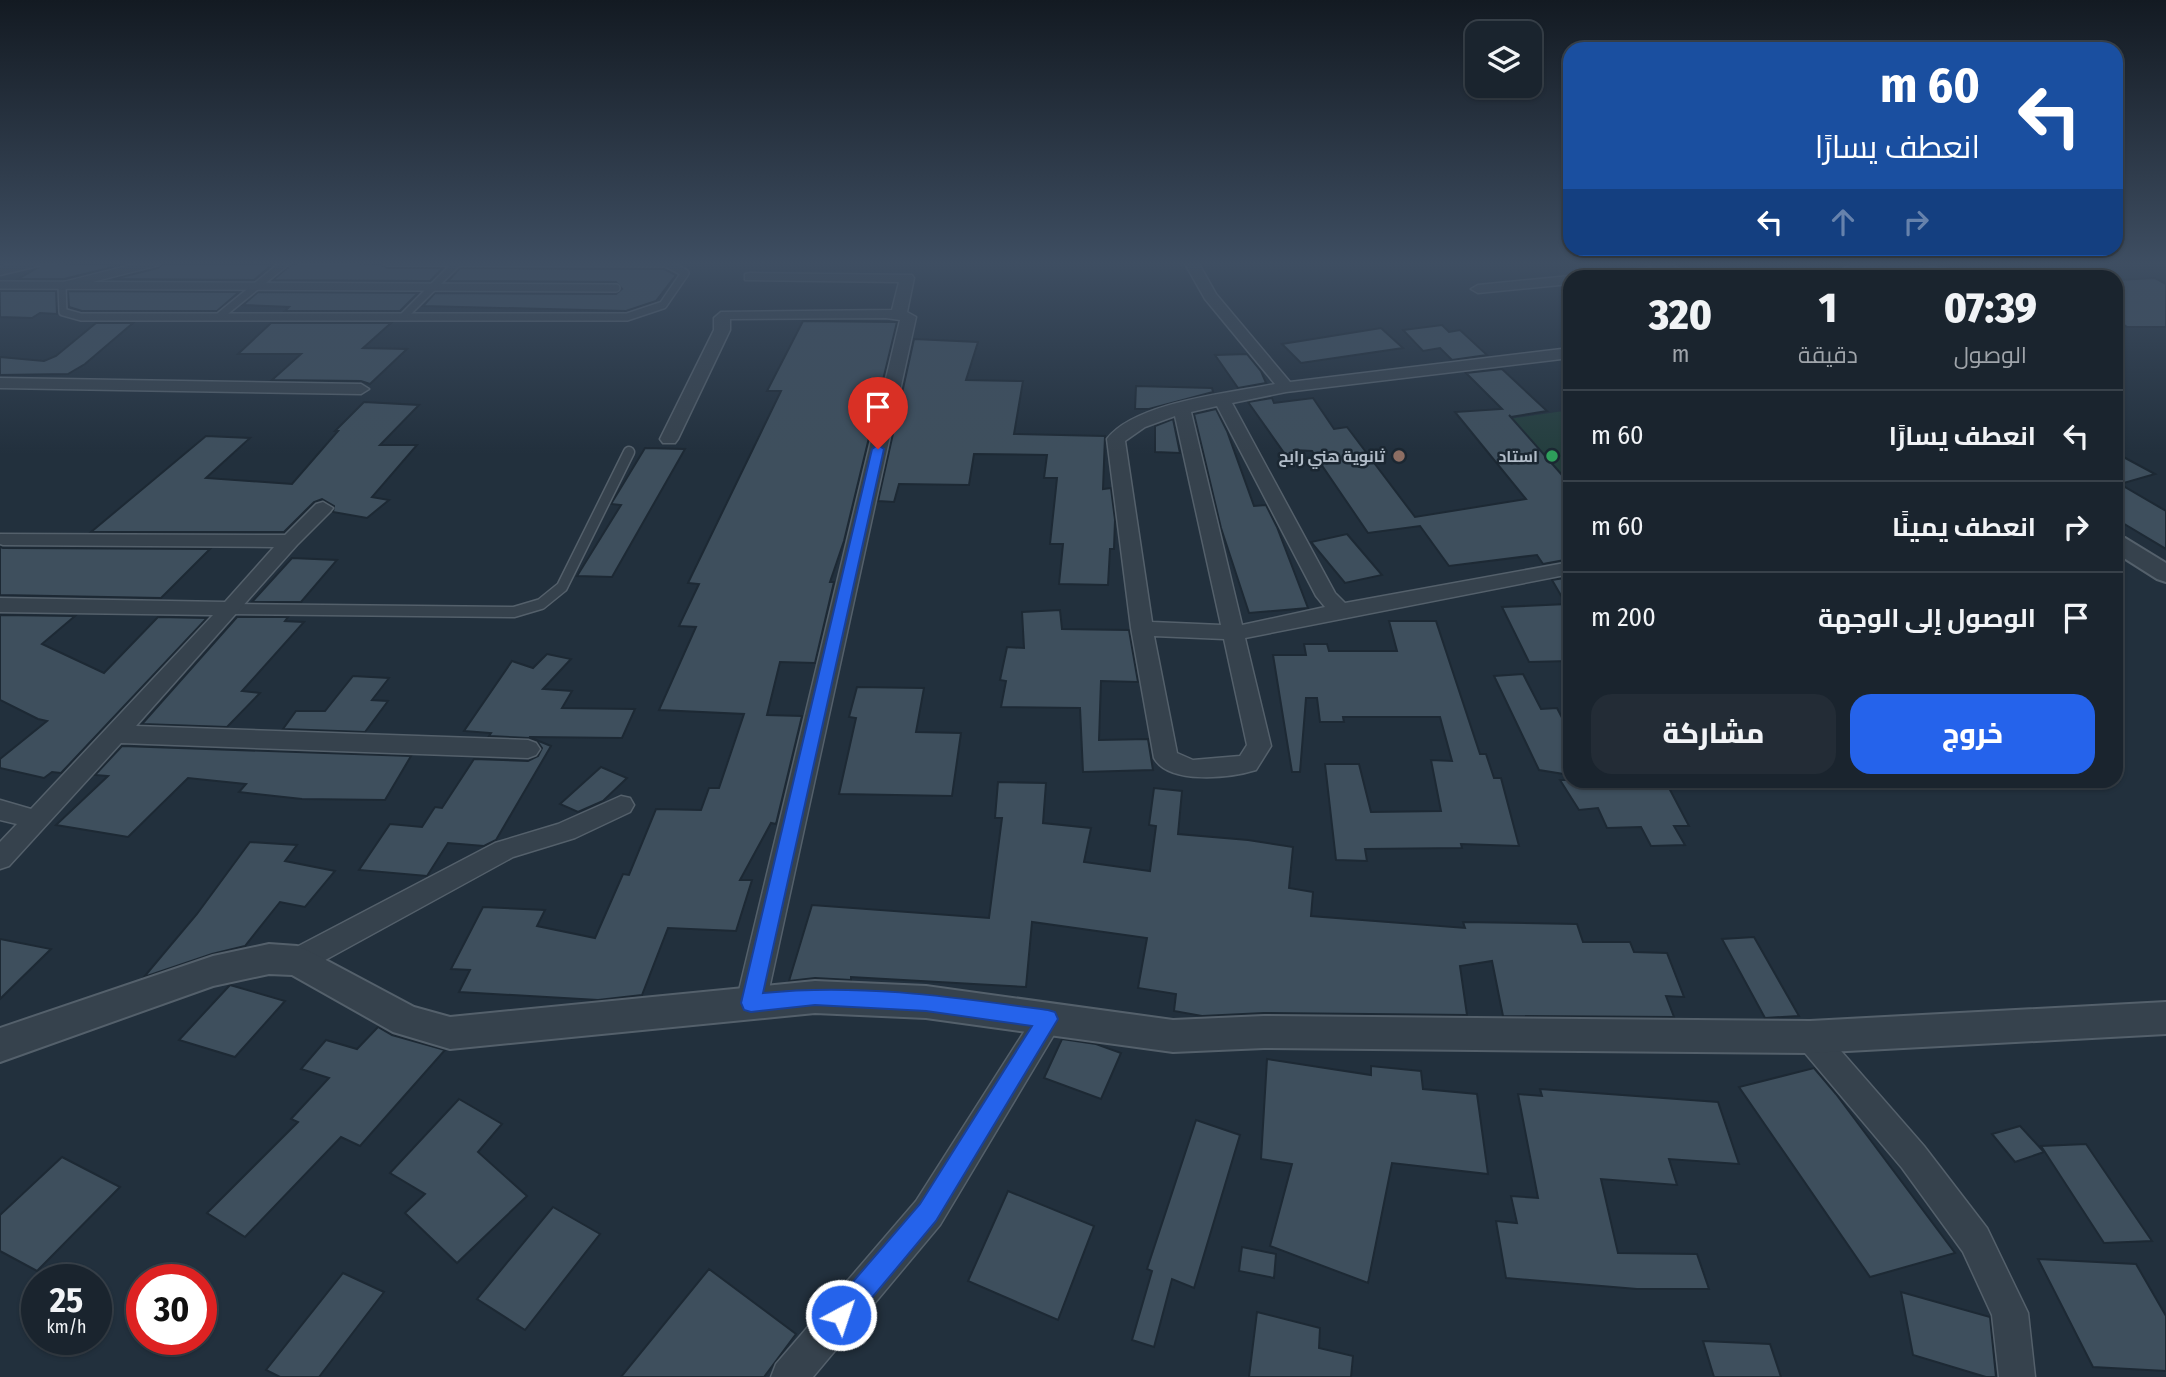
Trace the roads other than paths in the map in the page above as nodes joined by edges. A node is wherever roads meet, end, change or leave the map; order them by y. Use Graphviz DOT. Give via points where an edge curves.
graph roads {
  1 [pos="722,326"];
  2 [pos="906,326"];
  3 [pos="1235,326"];
  4 [pos="1563,354"];
  5 [pos="0,383"];
  6 [pos="1286,387"];
  7 [pos="362,389"];
  8 [pos="1222,400"];
  9 [pos="1182,410"];
  10 [pos="669,439"];
  11 [pos="629,452"];
  12 [pos="323,509"];
  13 [pos="3,539"];
  14 [pos="290,541"];
  15 [pos="2123,547"];
  16 [pos="1563,569"];
  17 [pos="2166,574"];
  18 [pos="0,605"];
  19 [pos="231,609"];
  20 [pos="1340,611"];
  21 [pos="1142,628"];
  22 [pos="1235,633"];
  23 [pos="114,734"];
  24 [pos="528,750"];
  25 [pos="621,805"];
  26 [pos="0,810"];
  27 [pos="36,820"];
  28 [pos="0,859"];
  29 [pos="297,961"];
  30 [pos="751,1003"];
  31 [pos="2166,1018"];
  32 [pos="1048,1019"];
  33 [pos="1810,1037"];
  34 [pos="0,1045"];
  35 [pos="789,1377"];
  36 [pos="2017,1377"];
  1 -- 10 [label="street"];
  2 -- 30 [label="street"];
  3 -- 6 [label="street"];
  4 -- 6 [label="street"];
  5 -- 7 [label="street"];
  6 -- 8 [label="street"];
  8 -- 9 [label="street"];
  8 -- 20 [label="street" via="1326,596"];
  9 -- 21 [label="street" via="1129,427 1116,439"];
  9 -- 22 [label="street"];
  11 -- 19 [label="lane" via="562,587 541,604 514,612"];
  12 -- 14 [label="street"];
  13 -- 14 [label="street"];
  14 -- 19 [label="street"];
  15 -- 17 [label="street"];
  16 -- 20 [label="street"];
  18 -- 19 [label="street"];
  19 -- 23 [label="street"];
  20 -- 22 [label="street"];
  21 -- 22 [label="street"];
  21 -- 22 [label="street" via="1166,758 1191,769 1247,764 1259,746"];
  23 -- 24 [label="street"];
  23 -- 27 [label="street"];
  25 -- 29 [label="street" via="566,831 504,850"];
  26 -- 27 [label="street"];
  27 -- 28 [label="street"];
  29 -- 30 [label="street" via="406,1021 450,1034"];
  29 -- 34 [label="street" via="269,959 213,971"];
  30 -- 32 [label="street" via="815,997 926,1002"];
  31 -- 33 [label="street"];
  32 -- 33 [label="street" via="1174,1036 1264,1032"];
  32 -- 35 [label="street" via="928,1213"];
  33 -- 36 [label="street" via="1913,1157 1976,1240 2010,1313"];
}
